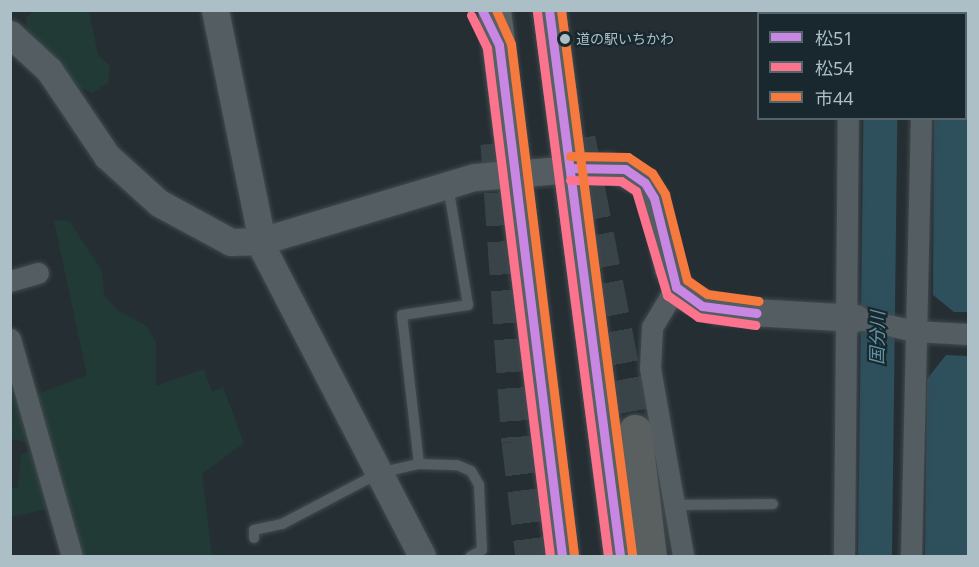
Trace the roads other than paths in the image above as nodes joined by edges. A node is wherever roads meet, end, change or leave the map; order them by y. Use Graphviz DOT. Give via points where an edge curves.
graph roads {
  1 [pos="215,10"];
  2 [pos="482,10"];
  3 [pos="494,10"];
  4 [pos="549,10"];
  5 [pos="10,34"];
  6 [pos="498,45"];
  7 [pos="848,120"];
  8 [pos="921,120"];
  9 [pos="570,168"];
  10 [pos="514,173"];
  11 [pos="450,198"];
  12 [pos="261,241"];
  13 [pos="38,273"];
  14 [pos="10,281"];
  15 [pos="676,287"];
  16 [pos="851,317"];
  17 [pos="906,329"];
  18 [pos="969,334"];
  19 [pos="10,339"];
  20 [pos="635,431"];
  21 [pos="419,464"];
  22 [pos="379,473"];
  23 [pos="773,504"];
  24 [pos="677,505"];
  25 [pos="254,538"];
  26 [pos="72,556"];
  27 [pos="422,556"];
  28 [pos="471,556"];
  29 [pos="562,556"];
  30 [pos="620,556"];
  31 [pos="650,556"];
  32 [pos="682,556"];
  33 [pos="844,556"];
  34 [pos="911,556"];
  1 -- 12 [label="street"];
  2 -- 6 [label="street"];
  3 -- 6 [label="highway"];
  4 -- 9 [label="highway"];
  5 -- 12 [label="street" via="49,70 107,156 159,203 209,235 244,244"];
  6 -- 10 [label="highway"];
  7 -- 16 [label="street"];
  8 -- 17 [label="street"];
  9 -- 10 [label="street"];
  9 -- 15 [label="street" via="625,169 645,183 654,198"];
  9 -- 30 [label="highway"];
  10 -- 12 [label="street" via="440,184"];
  10 -- 29 [label="highway"];
  11 -- 21 [label="lane" via="468,305 402,315"];
  12 -- 22 [label="street"];
  13 -- 14 [label="street"];
  15 -- 16 [label="street" via="718,310"];
  15 -- 24 [label="street" via="652,327 650,368"];
  16 -- 17 [label="street"];
  16 -- 33 [label="street"];
  17 -- 18 [label="street"];
  17 -- 34 [label="street"];
  19 -- 26 [label="street"];
  20 -- 31 [label="highway"];
  21 -- 22 [label="lane"];
  21 -- 28 [label="lane" via="457,465 476,477 482,550"];
  22 -- 25 [label="lane" via="282,524 254,530"];
  22 -- 27 [label="street"];
  23 -- 24 [label="lane"];
  24 -- 32 [label="street"];
}
